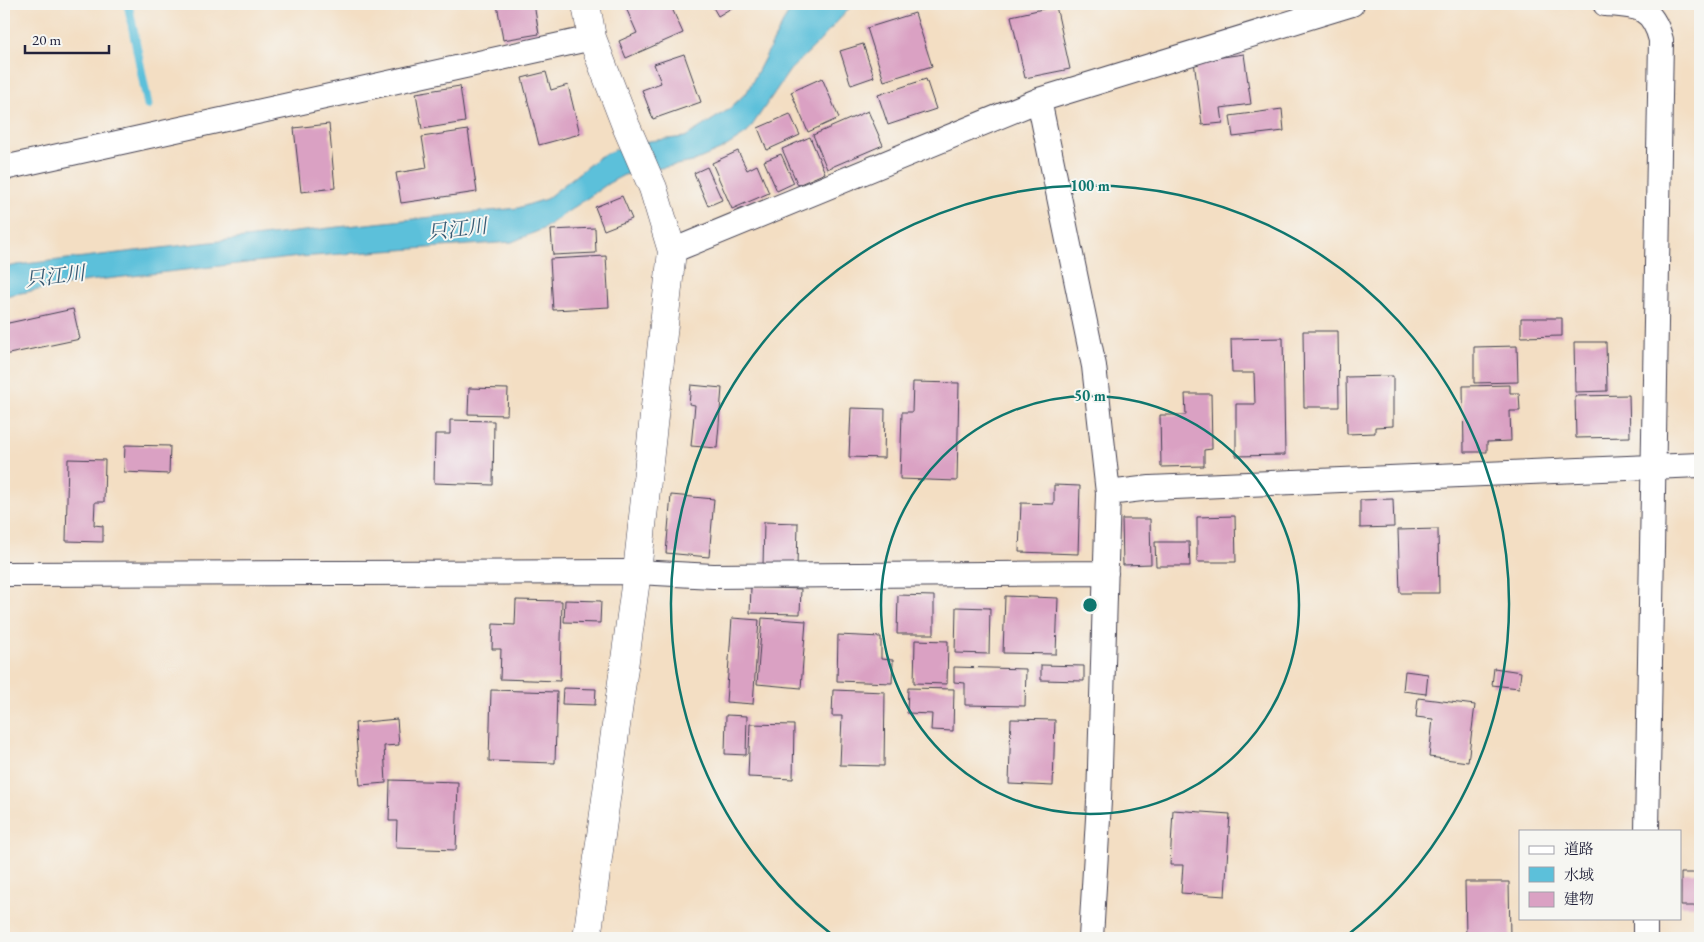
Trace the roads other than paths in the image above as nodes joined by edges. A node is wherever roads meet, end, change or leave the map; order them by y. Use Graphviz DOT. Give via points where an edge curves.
graph roads {
  1 [pos="586,4"];
  2 [pos="1352,4"];
  3 [pos="1605,4"];
  4 [pos="592,38"];
  5 [pos="1039,100"];
  6 [pos="4,168"];
  7 [pos="672,251"];
  8 [pos="1700,465"];
  9 [pos="1654,468"];
  10 [pos="1108,493"];
  11 [pos="637,572"];
  12 [pos="4,574"];
  13 [pos="1106,574"];
  14 [pos="1647,830"];
  15 [pos="1645,920"];
  16 [pos="587,938"];
  17 [pos="1091,938"];
  18 [pos="1645,938"];
  1 -- 4 [label="street"];
  2 -- 5 [label="street"];
  3 -- 9 [label="street" via="1634,6 1649,14 1658,27 1661,40"];
  4 -- 6 [label="street"];
  4 -- 7 [label="street" via="653,188"];
  5 -- 7 [label="street"];
  5 -- 10 [label="street" via="1094,366"];
  7 -- 11 [label="street"];
  8 -- 9 [label="street"];
  9 -- 10 [label="street" via="1150,488"];
  9 -- 14 [label="street"];
  10 -- 13 [label="street"];
  11 -- 12 [label="street"];
  11 -- 13 [label="street" via="713,576"];
  11 -- 16 [label="street"];
  13 -- 17 [label="street"];
  15 -- 18 [label="street"];
}
